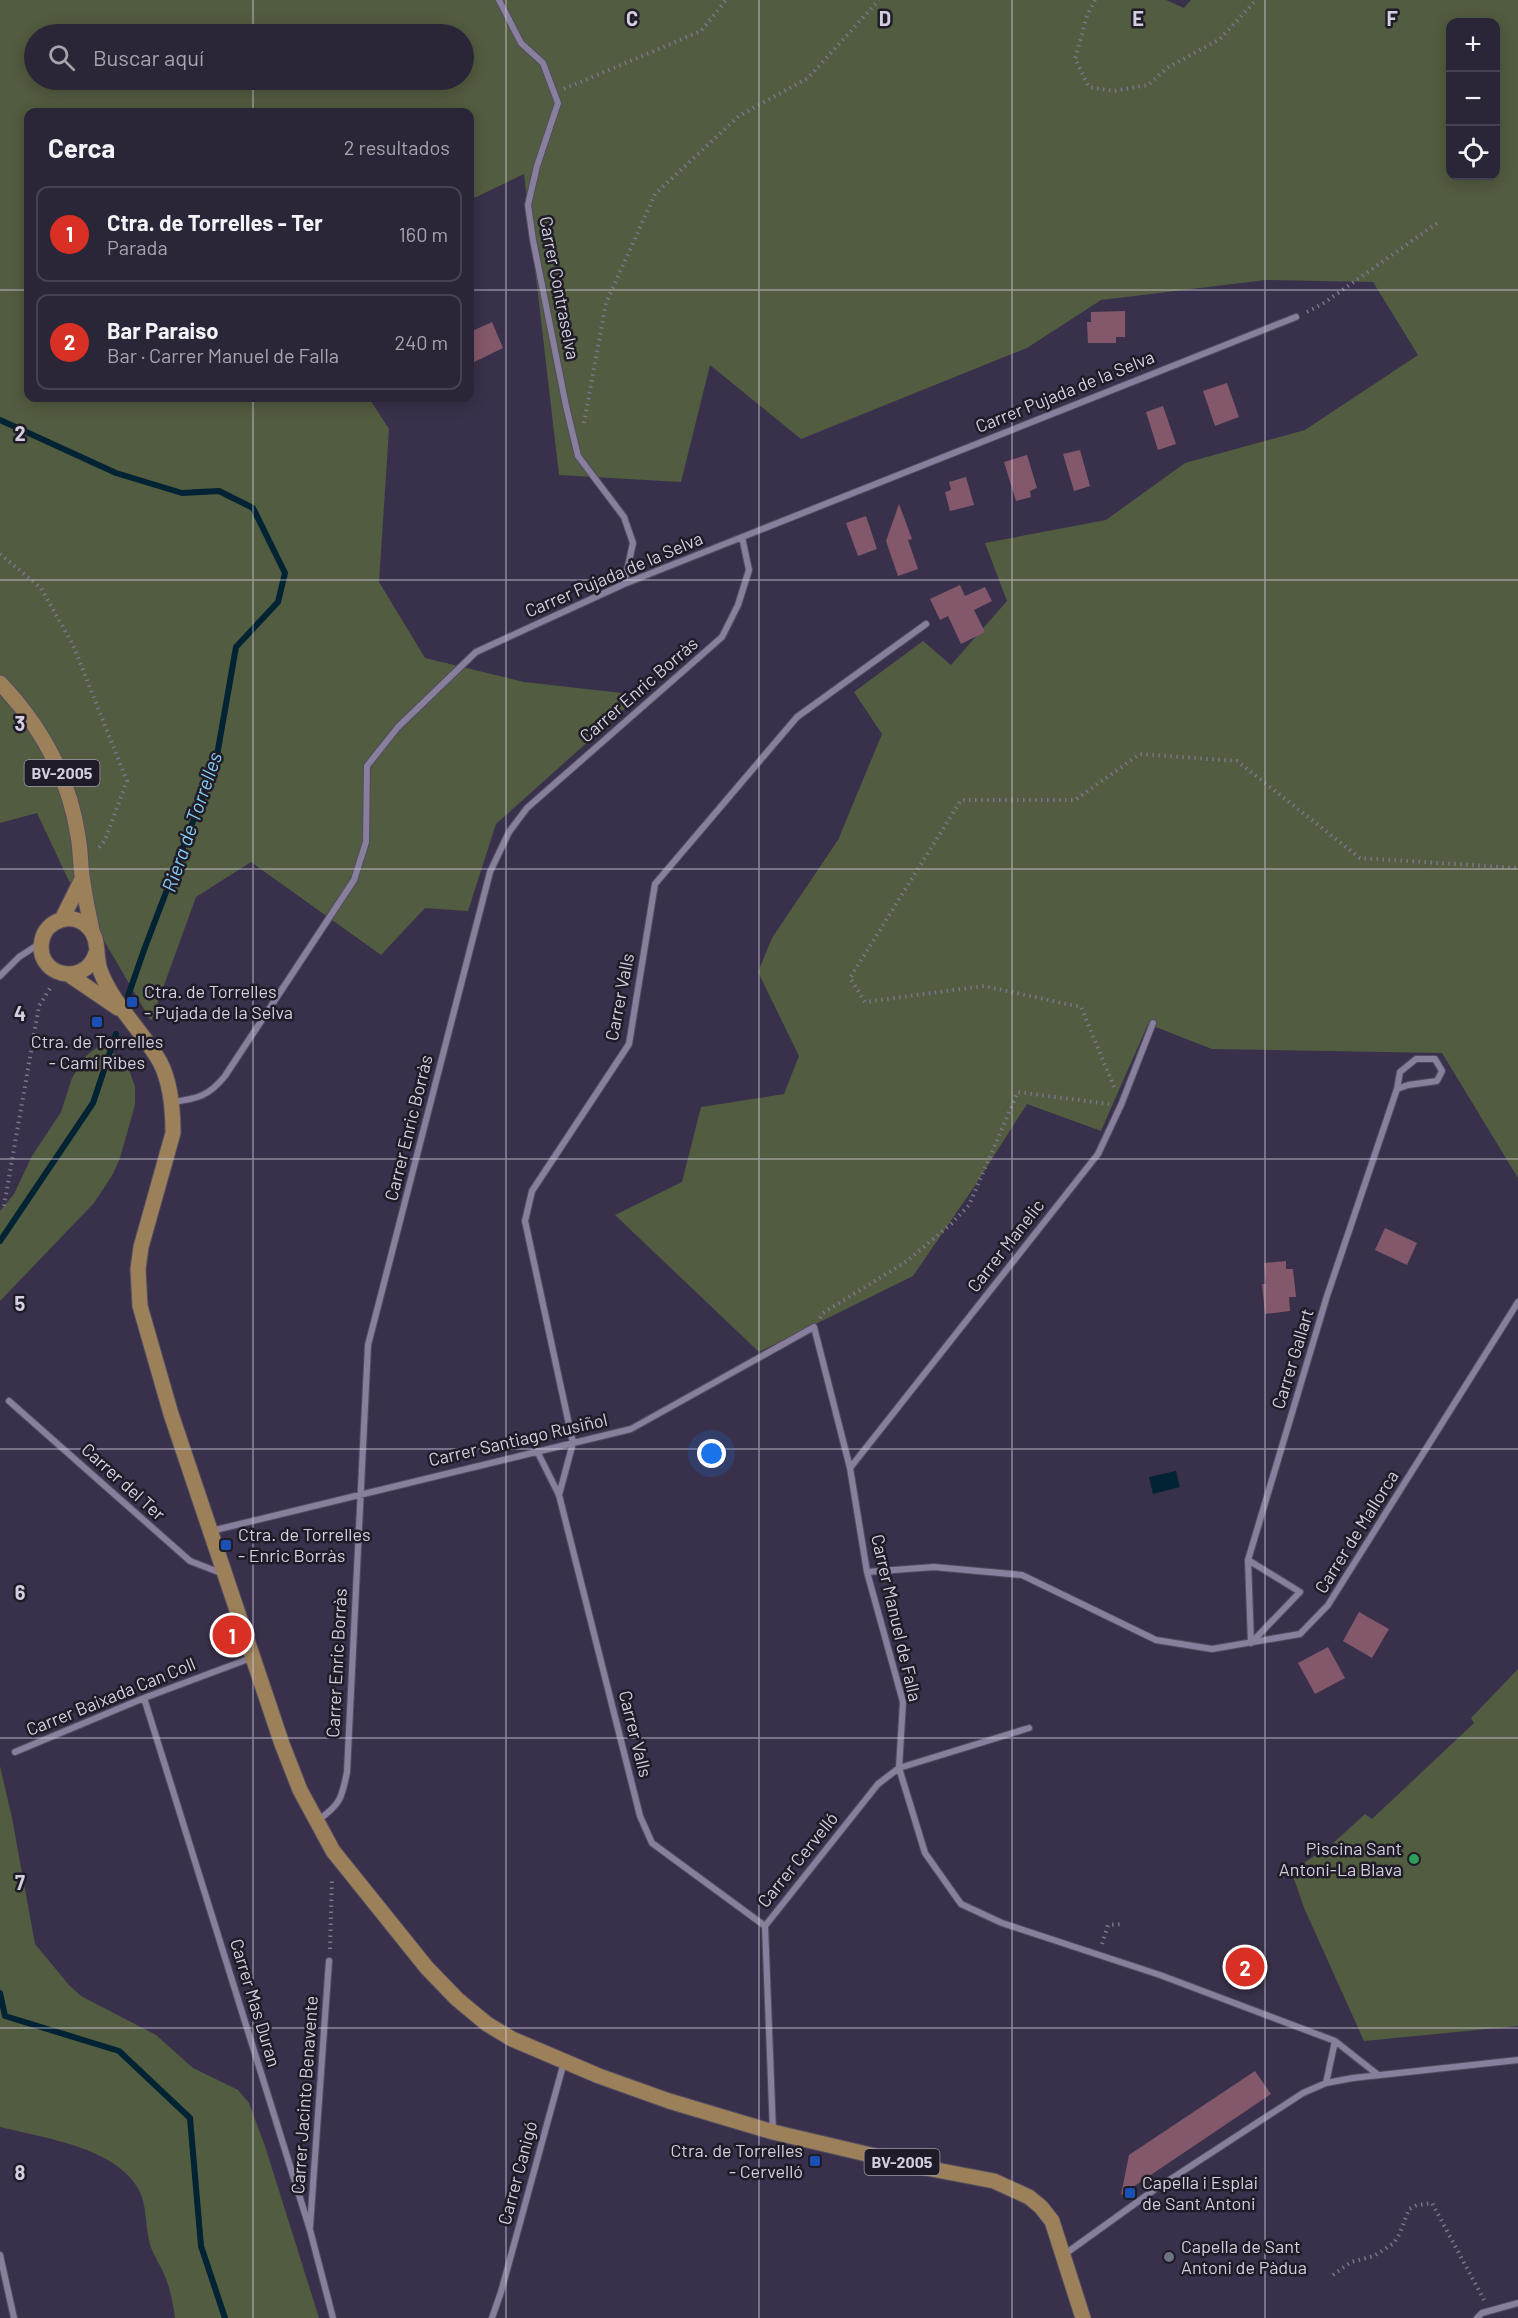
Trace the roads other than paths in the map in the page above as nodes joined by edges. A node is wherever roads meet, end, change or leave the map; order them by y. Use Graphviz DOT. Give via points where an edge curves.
graph roads {
  1 [pos="499,0"];
  2 [pos="1296,317"];
  3 [pos="742,537"];
  4 [pos="624,584"];
  5 [pos="926,624"];
  6 [pos="0,683"];
  7 [pos="82,874"];
  8 [pos="62,919"];
  9 [pos="92,932"];
  10 [pos="41,943"];
  11 [pos="96,953"];
  12 [pos="64,973"];
  13 [pos="0,976"];
  14 [pos="122,1010"];
  15 [pos="1153,1023"];
  16 [pos="1396,1089"];
  17 [pos="171,1102"];
  18 [pos="1518,1302"];
  19 [pos="814,1326"];
  20 [pos="9,1401"];
  21 [pos="573,1443"];
  22 [pos="537,1451"];
  23 [pos="850,1468"];
  24 [pos="361,1493"];
  25 [pos="559,1495"];
  26 [pos="209,1532"];
  27 [pos="1248,1560"];
  28 [pos="867,1572"];
  29 [pos="223,1574"];
  30 [pos="1251,1643"];
  31 [pos="251,1657"];
  32 [pos="144,1698"];
  33 [pos="1029,1728"];
  34 [pos="15,1752"];
  35 [pos="899,1768"];
  36 [pos="317,1820"];
  37 [pos="765,1926"];
  38 [pos="329,1961"];
  39 [pos="1335,2041"];
  40 [pos="1518,2060"];
  41 [pos="564,2061"];
  42 [pos="1377,2074"];
  43 [pos="1326,2083"];
  44 [pos="773,2132"];
  45 [pos="310,2230"];
  46 [pos="0,2254"];
  47 [pos="1064,2255"];
  48 [pos="1518,2303"];
  49 [pos="15,2318"];
  50 [pos="333,2318"];
  51 [pos="492,2318"];
  52 [pos="1083,2318"];
  53 [pos="1477,2318"];
  1 -- 4 [label="street, Carrer Contraselva" via="520,43 543,63 558,103 528,205 578,456 624,517 633,543"];
  2 -- 3 [label="street, Carrer Pujada de la Selva"];
  3 -- 4 [label="street, Carrer Pujada de la Selva"];
  3 -- 24 [label="street, Carrer Enric Borràs" via="749,570 722,637 527,808 509,832 490,872 368,1345"];
  4 -- 17 [label="street, Carrer Pujada de la Selva" via="476,652 398,727 367,766 366,842 354,880 213,1090"];
  5 -- 21 [label="street, Carrer Valls" via="797,717 655,884 629,1044 532,1191 525,1221"];
  6 -- 7 [label="main road, BV-2005" via="37,728 58,765 71,799"];
  7 -- 8 [label="main road"];
  7 -- 9 [label="main road, BV-2005"];
  8 -- 9 [label="main road" via="79,920"];
  8 -- 10 [label="main road" via="46,930"];
  9 -- 11 [label="main road, BV-2005"];
  10 -- 12 [label="main road, BV-2005" via="45,961"];
  10 -- 13 [label="street"];
  11 -- 12 [label="main road" via="86,968"];
  11 -- 14 [label="main road, BV-2005" via="100,970"];
  12 -- 14 [label="main road, BV-2005"];
  14 -- 17 [label="main road, BV-2005" via="161,1064"];
  15 -- 23 [label="street, Carrer Manelic" via="1098,1154"];
  16 -- 16 [label="street, Carrer Gallart" via="1437,1081 1442,1071 1435,1059 1416,1059 1400,1072"];
  16 -- 27 [label="street, Carrer Gallart" via="1327,1296"];
  17 -- 26 [label="main road, BV-2005" via="173,1133 141,1247 140,1306"];
  18 -- 30 [label="street, Carrer de Mallorca" via="1328,1605 1300,1634"];
  19 -- 21 [label="street, Carrer Santiago Rusiñol" via="631,1429"];
  19 -- 23 [label="street, Carrer Manuel de Falla"];
  20 -- 29 [label="street, Carrer del Ter" via="189,1561"];
  21 -- 22 [label="street, Carrer Santiago Rusiñol"];
  21 -- 25 [label="street, Carrer Valls"];
  22 -- 24 [label="street, Carrer Santiago Rusiñol"];
  22 -- 25 [label="street, Carrer Valls"];
  23 -- 28 [label="street, Carrer Manuel de Falla"];
  24 -- 26 [label="street, Carrer Santiago Rusiñol"];
  24 -- 36 [label="street, Carrer Enric Borràs" via="347,1772 343,1796 334,1809"];
  25 -- 37 [label="street, Carrer Valls" via="640,1816 652,1843"];
  26 -- 29 [label="main road, BV-2005"];
  27 -- 30 [label="street, Carrer Gallart"];
  27 -- 30 [label="street" via="1300,1592"];
  28 -- 30 [label="street, Carrer de Mallorca" via="934,1567 1022,1575 1156,1640 1212,1649"];
  28 -- 35 [label="street, Carrer Manuel de Falla" via="903,1702"];
  29 -- 31 [label="main road, BV-2005"];
  31 -- 32 [label="street, Carrer Baixada Can Coll"];
  31 -- 36 [label="main road, BV-2005" via="300,1790"];
  32 -- 34 [label="street, Carrer Baixada Can Coll"];
  32 -- 45 [label="street, Carrer Mas Duran"];
  33 -- 35 [label="street"];
  35 -- 37 [label="street, Carrer Cervelló" via="878,1784"];
  35 -- 39 [label="street, Carrer Manuel de Falla" via="925,1852 961,1904 1002,1923 1160,1975"];
  36 -- 41 [label="main road, BV-2005" via="333,1851 457,1999 512,2039"];
  37 -- 44 [label="street, Carrer Cervelló"];
  38 -- 45 [label="street, Carrer Jacinto Benavente"];
  39 -- 42 [label="street, Carrer Manuel de Falla"];
  39 -- 43 [label="street"];
  40 -- 42 [label="street"];
  41 -- 44 [label="main road, BV-2005" via="669,2101"];
  41 -- 51 [label="street, Carrer Canigó"];
  42 -- 43 [label="street"];
  43 -- 47 [label="street" via="1303,2093 1154,2190"];
  44 -- 47 [label="main road, BV-2005" via="994,2181 1041,2207 1052,2221"];
  45 -- 50 [label="street, Carrer Mas Duran"];
  46 -- 49 [label="street"];
  47 -- 52 [label="main road, BV-2005"];
  48 -- 53 [label="street"];
}
